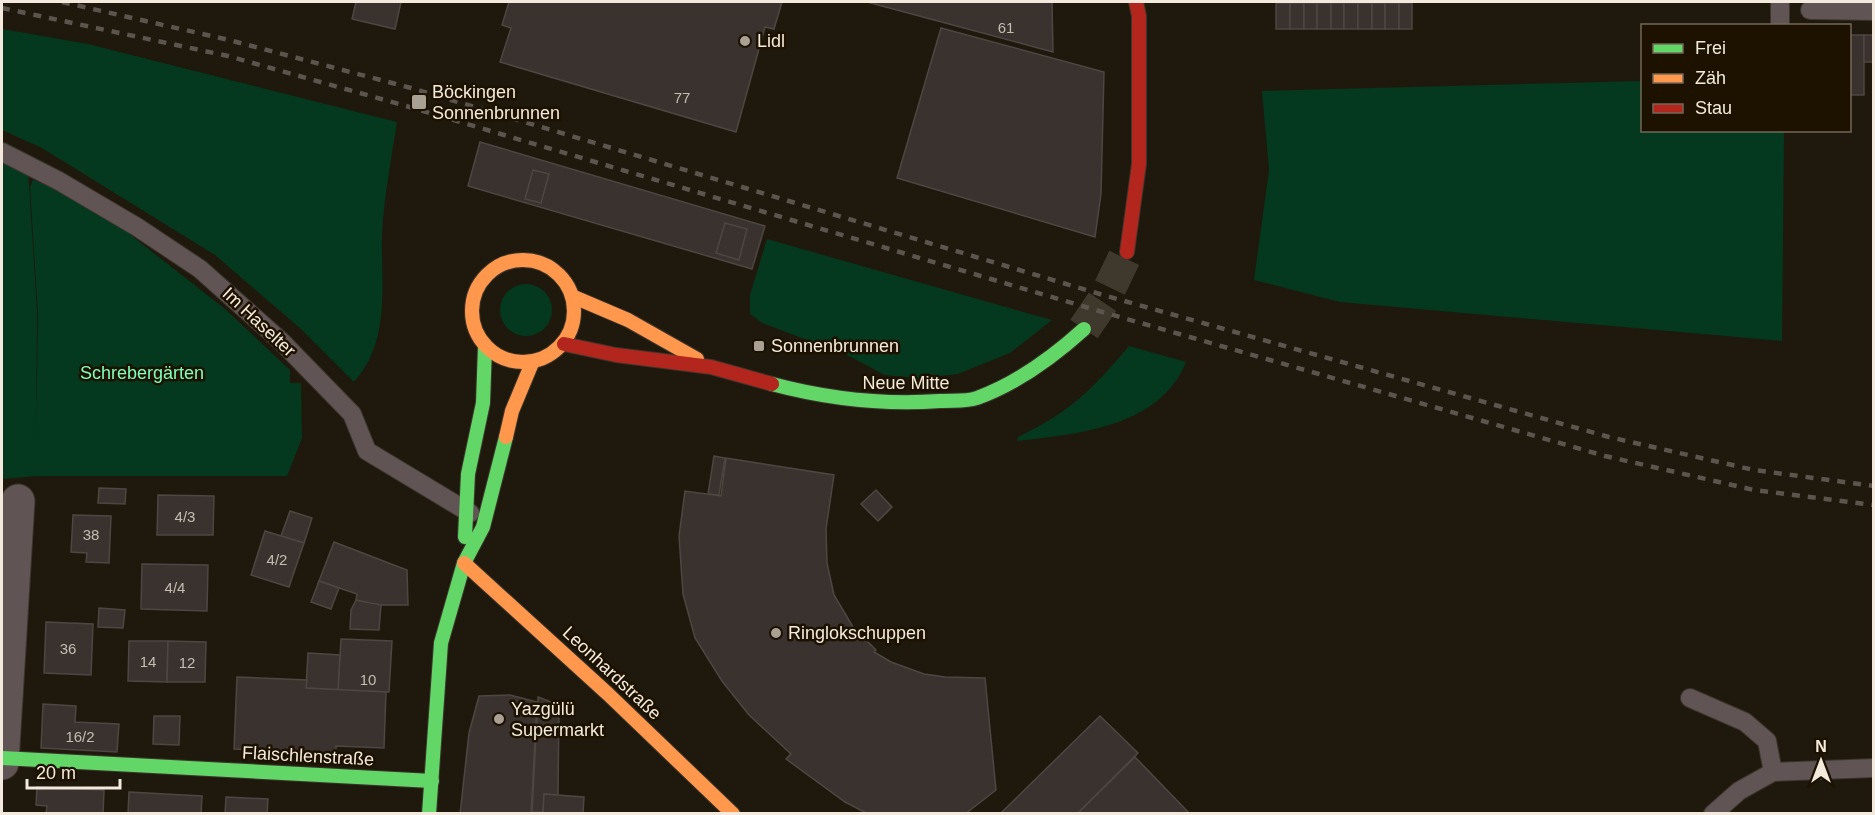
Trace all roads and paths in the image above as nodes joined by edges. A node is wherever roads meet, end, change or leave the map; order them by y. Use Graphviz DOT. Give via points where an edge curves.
graph roads {
  1 [pos="1136,2"];
  2 [pos="1144,2"];
  3 [pos="1780,2"];
  4 [pos="1810,10"];
  5 [pos="1874,11"];
  6 [pos="1139,16"];
  7 [pos="1779,23"];
  8 [pos="2,152"];
  9 [pos="1127,252"];
  10 [pos="573,297"];
  11 [pos="1084,329"];
  12 [pos="564,344"];
  13 [pos="484,347"];
  14 [pos="532,363"];
  15 [pos="711,367"];
  16 [pos="18,501"];
  17 [pos="465,508"];
  18 [pos="483,527"];
  19 [pos="464,563"];
  20 [pos="1690,698"];
  21 [pos="2,758"];
  22 [pos="2,763"];
  23 [pos="1874,768"];
  24 [pos="1773,772"];
  25 [pos="432,781"];
  26 [pos="429,813"];
  27 [pos="733,813"];
  28 [pos="1713,813"];
  1 -- 6 [label="street"];
  2 -- 6 [label="street"];
  3 -- 7 [label="lane"];
  4 -- 5 [label="lane"];
  6 -- 9 [label="street" via="1138,170 1135,218"];
  8 -- 17 [label="lane, Im Haselter" via="128,221 200,269 282,342 352,414 367,451"];
  10 -- 12 [label="street" via="574,321"];
  10 -- 13 [label="street" via="560,274 537,261 510,261 486,273 472,297 472,324"];
  10 -- 15 [label="street, Neue Mitte" via="628,320"];
  11 -- 15 [label="street, Neue Mitte" via="1051,358 1009,384 974,399 894,404 851,400 810,394"];
  12 -- 14 [label="street" via="550,356"];
  12 -- 15 [label="street, Neue Mitte"];
  13 -- 14 [label="street" via="506,361"];
  13 -- 17 [label="street" via="483,403"];
  14 -- 18 [label="street" via="512,411"];
  16 -- 21 [label="street"];
  17 -- 18 [label="lane, Im Haselter"];
  17 -- 19 [label="street"];
  18 -- 19 [label="street"];
  19 -- 25 [label="street" via="441,643"];
  19 -- 27 [label="street, Leonhardstraße"];
  20 -- 24 [label="lane" via="1745,722 1767,741"];
  21 -- 22 [label="street"];
  21 -- 25 [label="street, Flaischlenstraße"];
  23 -- 24 [label="lane"];
  24 -- 28 [label="lane" via="1739,791"];
  25 -- 26 [label="street"];
}
